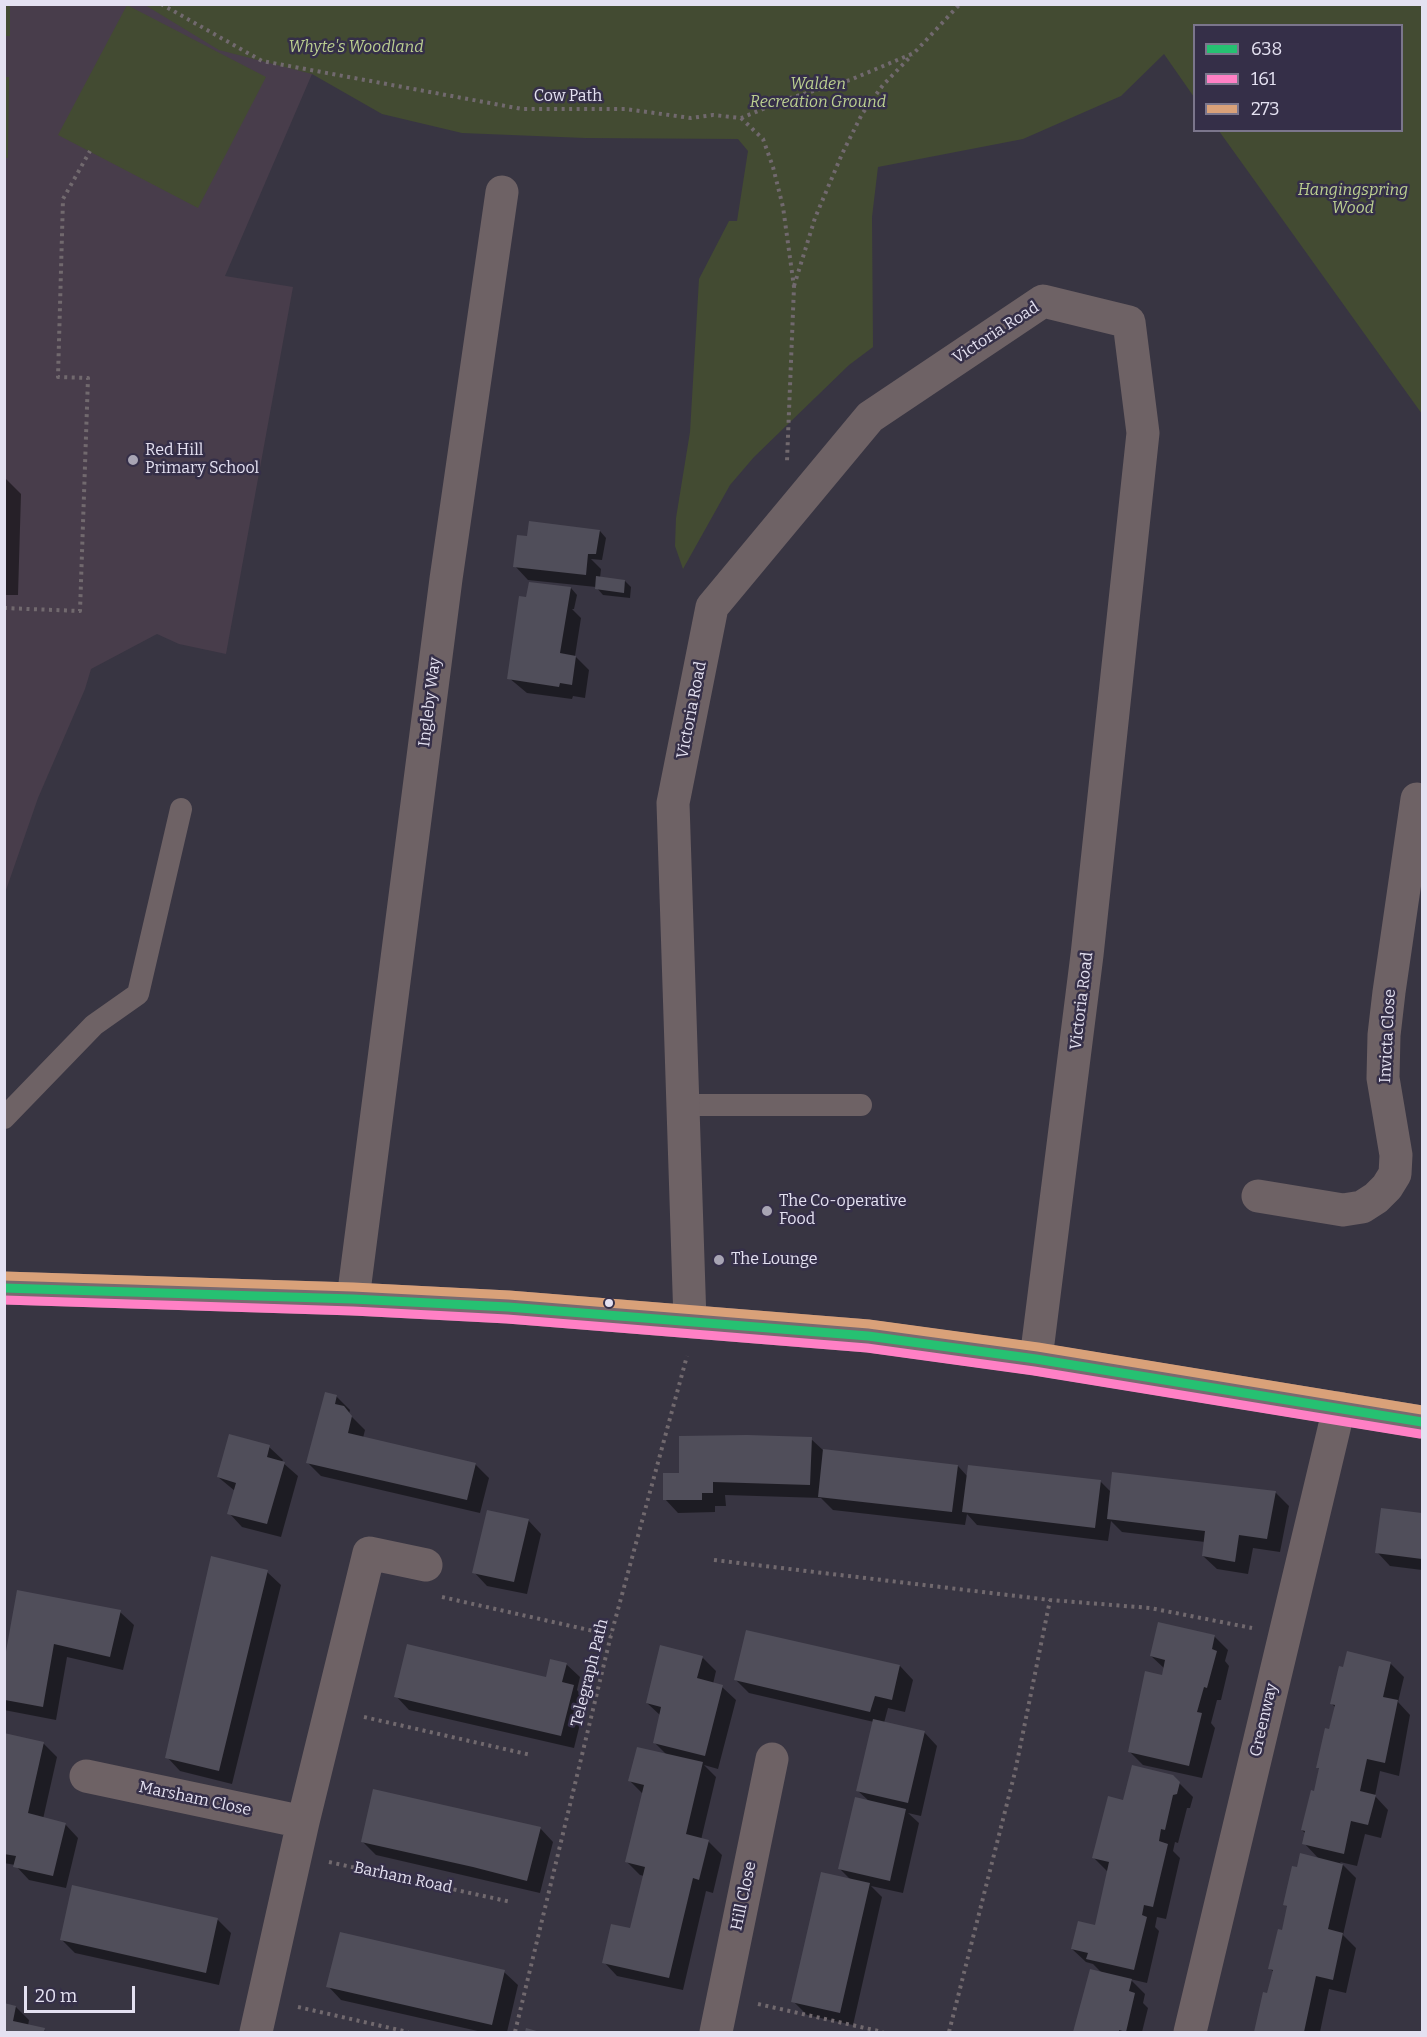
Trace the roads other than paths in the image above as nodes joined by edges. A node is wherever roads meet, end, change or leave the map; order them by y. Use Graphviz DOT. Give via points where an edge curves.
graph roads {
  1 [pos="502,192"];
  2 [pos="1417,799"];
  3 [pos="181,809"];
  4 [pos="1410,928"];
  5 [pos="683,1105"];
  6 [pos="861,1105"];
  7 [pos="4,1119"];
  8 [pos="1258,1196"];
  9 [pos="4,1288"];
  10 [pos="353,1299"];
  11 [pos="693,1322"];
  12 [pos="1036,1359"];
  13 [pos="1339,1408"];
  14 [pos="1422,1422"];
  15 [pos="426,1565"];
  16 [pos="772,1760"];
  17 [pos="86,1776"];
  18 [pos="303,1822"];
  19 [pos="256,2032"];
  20 [pos="716,2032"];
  21 [pos="1190,2032"];
  1 -- 10 [label="street, Ingleby Way" via="446,579"];
  2 -- 4 [label="street, Invicta Close"];
  3 -- 7 [label="lane" via="138,994 94,1025"];
  4 -- 8 [label="street, Invicta Close" via="1384,1035 1383,1078 1396,1155 1395,1173 1387,1187 1362,1207 1343,1210"];
  5 -- 6 [label="lane"];
  5 -- 11 [label="street, Victoria Road"];
  5 -- 12 [label="street, Victoria Road" via="673,803 712,608 870,417 1043,301 1129,322 1143,433 1088,955"];
  9 -- 10 [label="main road"];
  10 -- 11 [label="main road"];
  11 -- 12 [label="main road" via="868,1336"];
  12 -- 13 [label="main road"];
  13 -- 14 [label="main road"];
  13 -- 21 [label="street, Greenway"];
  15 -- 18 [label="street" via="369,1553"];
  16 -- 20 [label="street, Hill Close"];
  17 -- 18 [label="street, Marsham Close"];
  18 -- 19 [label="street"];
}
